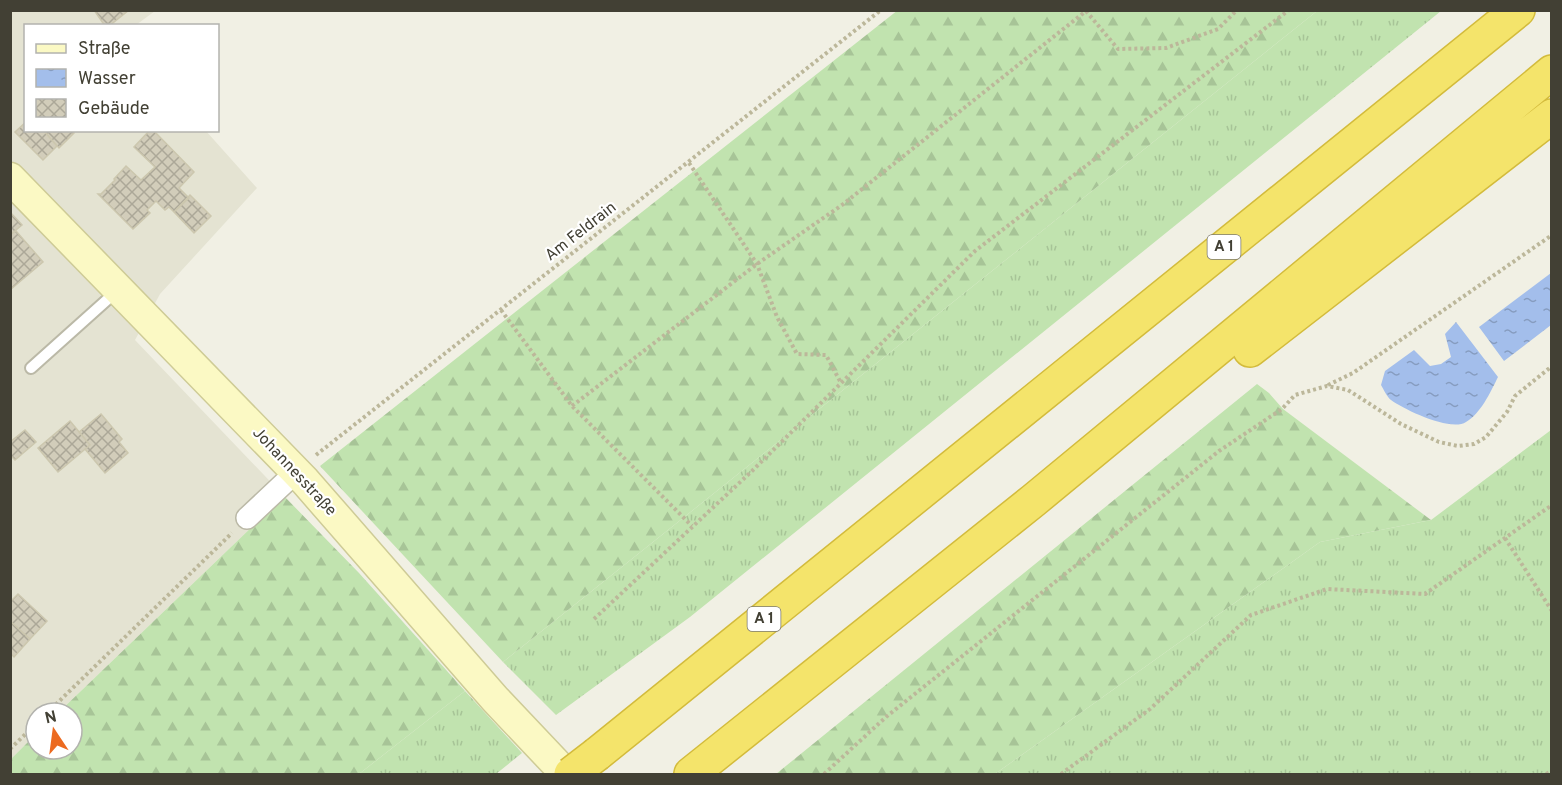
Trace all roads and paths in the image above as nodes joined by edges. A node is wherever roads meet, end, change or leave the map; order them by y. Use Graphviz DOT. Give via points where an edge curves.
graph roads {
  1 [pos="881,10"];
  2 [pos="1237,10"];
  3 [pos="1289,10"];
  4 [pos="1518,10"];
  5 [pos="1086,11"];
  6 [pos="1551,72"];
  7 [pos="1551,116"];
  8 [pos="689,163"];
  9 [pos="10,178"];
  10 [pos="1551,235"];
  11 [pos="757,264"];
  12 [pos="118,290"];
  13 [pos="501,310"];
  14 [pos="1551,366"];
  15 [pos="31,368"];
  16 [pos="841,383"];
  17 [pos="1327,386"];
  18 [pos="572,406"];
  19 [pos="296,472"];
  20 [pos="1034,500"];
  21 [pos="1551,506"];
  22 [pos="248,518"];
  23 [pos="692,526"];
  24 [pos="1505,538"];
  25 [pos="1551,611"];
  26 [pos="594,619"];
  27 [pos="59,701"];
  28 [pos="24,736"];
  29 [pos="10,749"];
  30 [pos="1551,771"];
  31 [pos="566,774"];
  32 [pos="571,774"];
  33 [pos="691,774"];
  34 [pos="824,774"];
  35 [pos="1061,774"];
  36 [pos="1546,774"];
  1 -- 8 [label="path, Am Feldrain"];
  2 -- 5 [label="path" via="1218,29 1167,48 1118,49"];
  3 -- 16 [label="path" via="975,251"];
  4 -- 32 [label="highway, A 1, bridge"];
  5 -- 11 [label="path" via="842,205"];
  6 -- 20 [label="highway"];
  7 -- 20 [label="highway" via="1062,496"];
  8 -- 11 [label="path"];
  8 -- 13 [label="path, Am Feldrain"];
  9 -- 12 [label="main road, Johannesstraße"];
  10 -- 17 [label="path" via="1353,374"];
  11 -- 16 [label="path" via="777,317 797,354 826,355"];
  11 -- 18 [label="path"];
  12 -- 15 [label="lane"];
  12 -- 19 [label="main road, Johannesstraße"];
  13 -- 18 [label="path"];
  13 -- 19 [label="path, Am Feldrain"];
  14 -- 17 [label="path" via="1515,396 1485,437 1474,444 1458,446 1439,442 1401,424 1348,390"];
  16 -- 23 [label="path"];
  17 -- 34 [label="path" via="1295,395 1282,409 1219,450 886,717"];
  18 -- 23 [label="path"];
  19 -- 22 [label="street"];
  19 -- 31 [label="main road, Johannesstraße"];
  20 -- 33 [label="highway"];
  21 -- 24 [label="path"];
  22 -- 27 [label="path"];
  23 -- 26 [label="path"];
  24 -- 25 [label="path"];
  24 -- 35 [label="path" via="1425,594 1327,589 1251,615 1150,710"];
  28 -- 29 [label="path"];
  30 -- 36 [label="path"];
}
